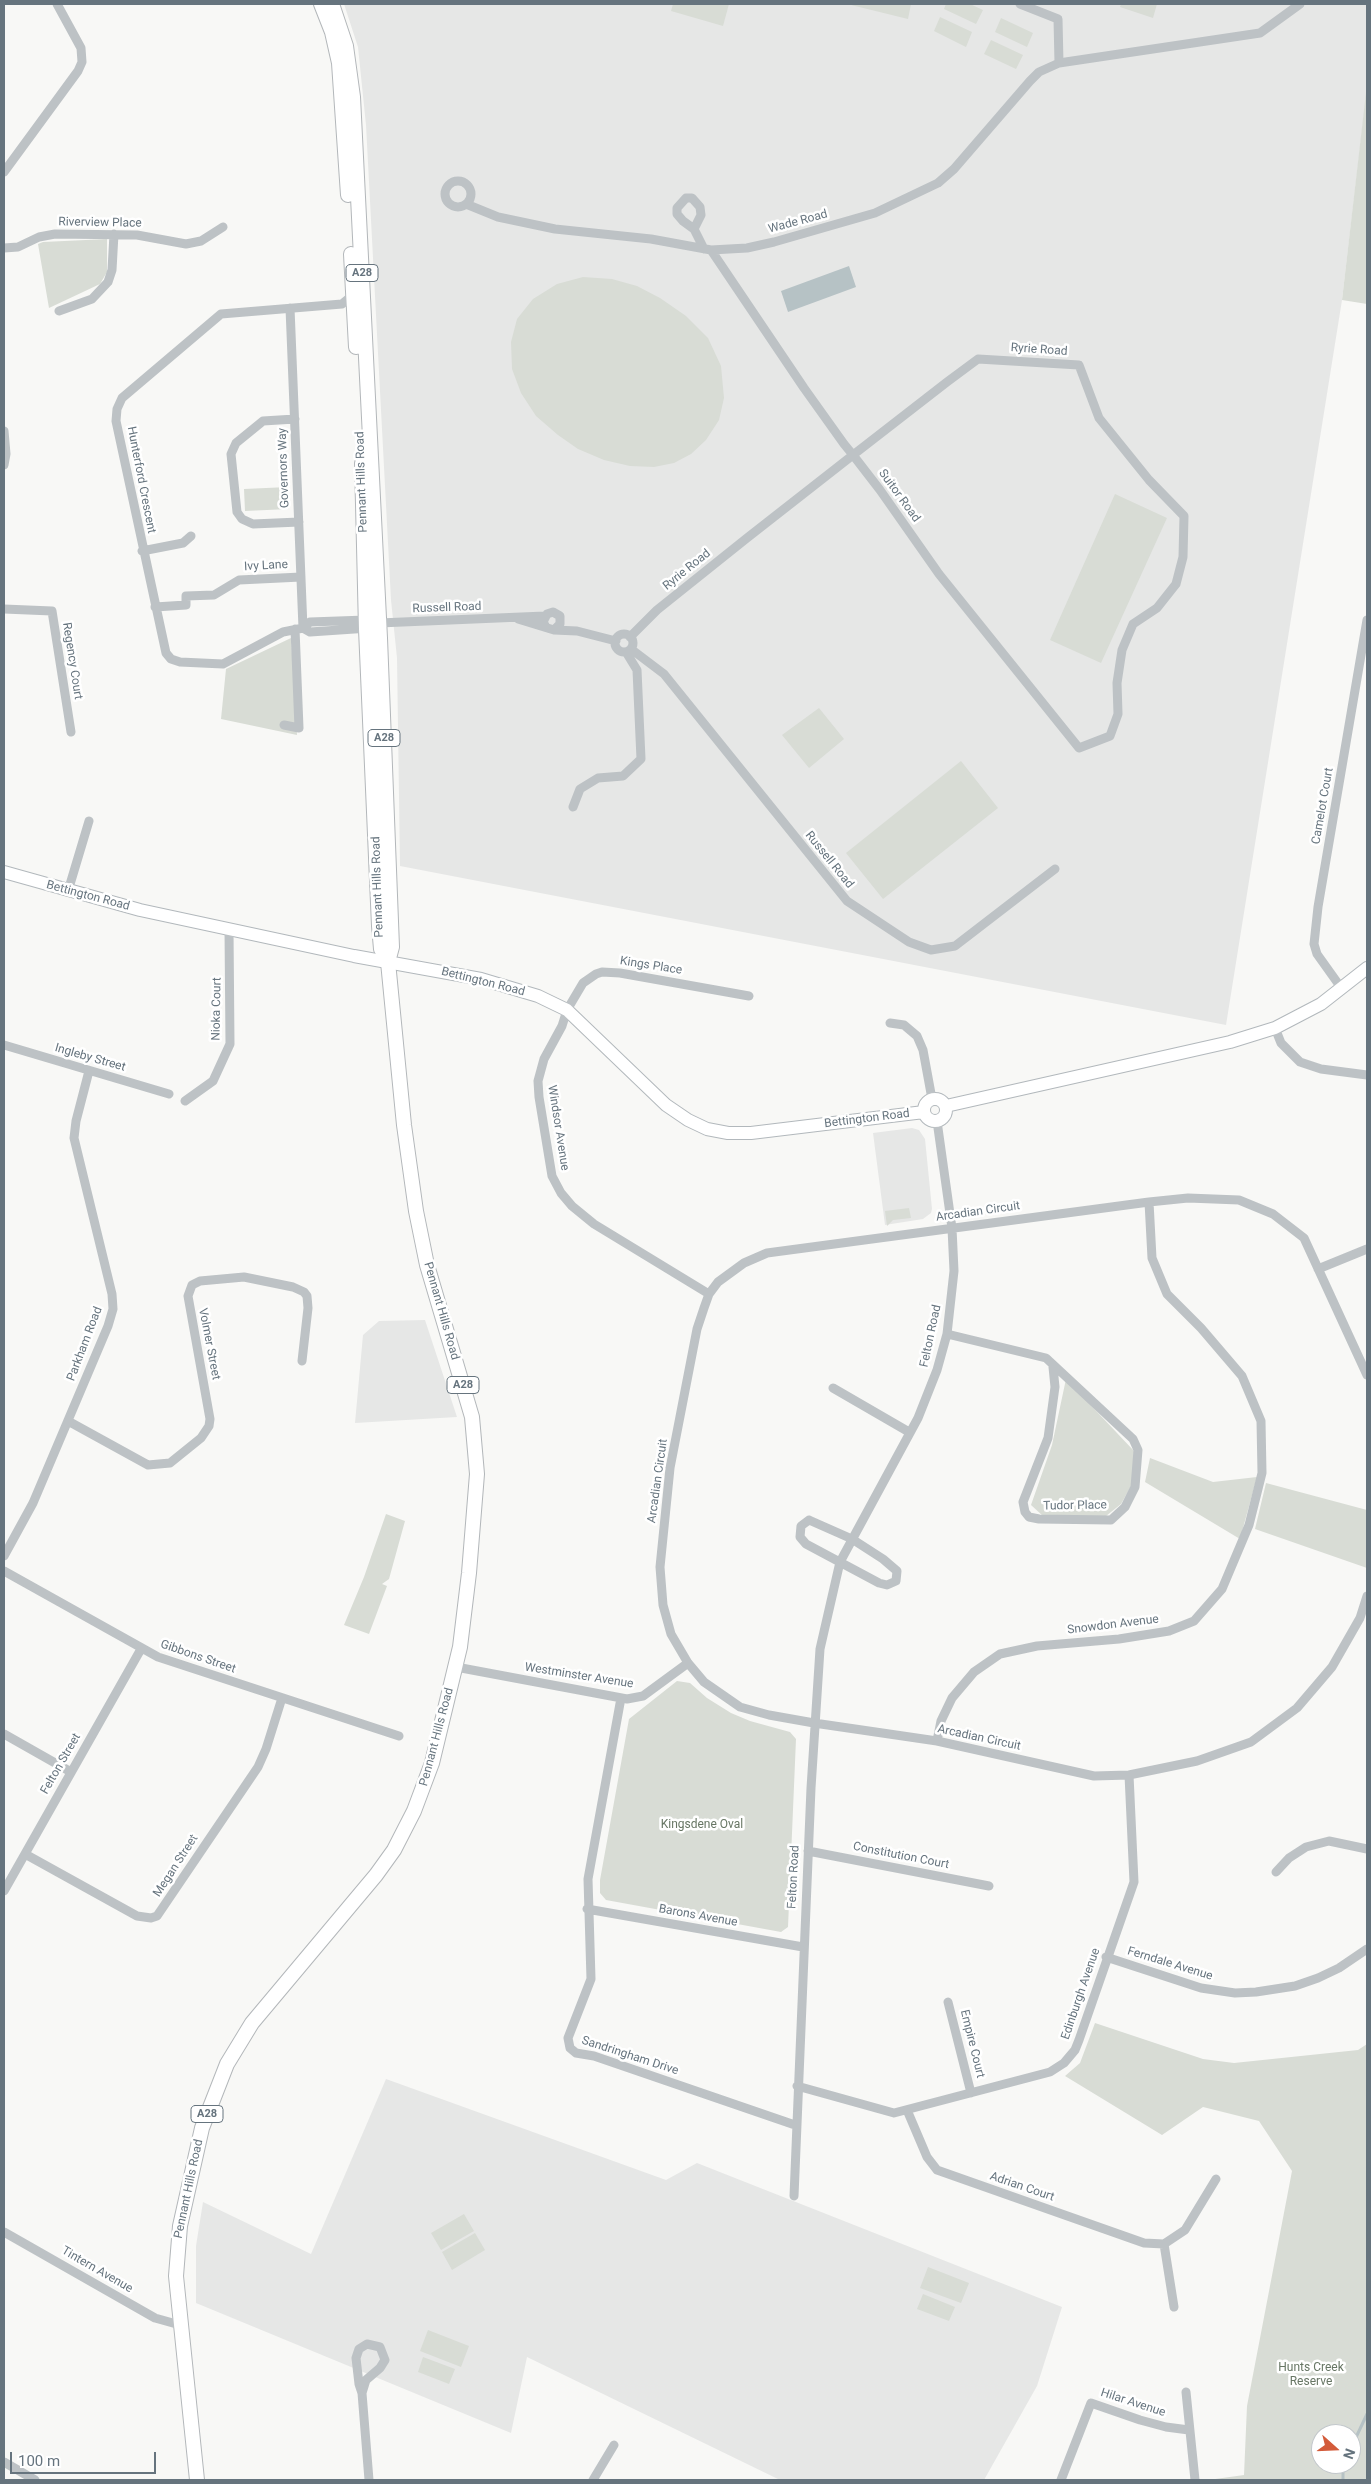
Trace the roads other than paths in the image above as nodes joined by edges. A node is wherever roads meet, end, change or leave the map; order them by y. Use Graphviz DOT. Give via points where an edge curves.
graph roads {
  1 [pos="56,4"];
  2 [pos="321,4"];
  3 [pos="332,4"];
  4 [pos="1020,4"];
  5 [pos="1300,4"];
  6 [pos="1059,63"];
  7 [pos="4,172"];
  8 [pos="471,192"];
  9 [pos="466,204"];
  10 [pos="488,214"];
  11 [pos="223,227"];
  12 [pos="694,229"];
  13 [pos="114,234"];
  14 [pos="4,248"];
  15 [pos="707,250"];
  16 [pos="353,295"];
  17 [pos="290,308"];
  18 [pos="59,311"];
  19 [pos="295,419"];
  20 [pos="4,431"];
  21 [pos="853,455"];
  22 [pos="4,465"];
  23 [pos="299,522"];
  24 [pos="191,536"];
  25 [pos="142,550"];
  26 [pos="301,577"];
  27 [pos="155,607"];
  28 [pos="4,609"];
  29 [pos="545,616"];
  30 [pos="516,618"];
  31 [pos="1367,620"];
  32 [pos="561,621"];
  33 [pos="370,624"];
  34 [pos="550,628"];
  35 [pos="299,629"];
  36 [pos="577,631"];
  37 [pos="630,636"];
  38 [pos="616,641"];
  39 [pos="628,650"];
  40 [pos="284,725"];
  41 [pos="71,732"];
  42 [pos="1079,748"];
  43 [pos="573,806"];
  44 [pos="89,821"];
  45 [pos="1055,869"];
  46 [pos="4,872"];
  47 [pos="68,891"];
  48 [pos="229,930"];
  49 [pos="388,962"];
  50 [pos="1367,968"];
  51 [pos="1342,989"];
  52 [pos="749,996"];
  53 [pos="567,1010"];
  54 [pos="890,1023"];
  55 [pos="1275,1028"];
  56 [pos="4,1046"];
  57 [pos="88,1071"];
  58 [pos="1367,1075"];
  59 [pos="169,1094"];
  60 [pos="932,1099"];
  61 [pos="185,1101"];
  62 [pos="946,1106"];
  63 [pos="924,1112"];
  64 [pos="937,1121"];
  65 [pos="1149,1202"];
  66 [pos="952,1228"];
  67 [pos="1367,1249"];
  68 [pos="1318,1268"];
  69 [pos="709,1294"];
  70 [pos="947,1334"];
  71 [pos="302,1361"];
  72 [pos="1053,1367"];
  73 [pos="1367,1375"];
  74 [pos="833,1388"];
  75 [pos="68,1421"];
  76 [pos="909,1432"];
  77 [pos="852,1539"];
  78 [pos="4,1556"];
  79 [pos="840,1562"];
  80 [pos="4,1571"];
  81 [pos="1367,1596"];
  82 [pos="1364,1620"];
  83 [pos="141,1650"];
  84 [pos="688,1663"];
  85 [pos="456,1667"];
  86 [pos="282,1698"];
  87 [pos="620,1698"];
  88 [pos="814,1724"];
  89 [pos="4,1734"];
  90 [pos="399,1736"];
  91 [pos="937,1741"];
  92 [pos="71,1772"];
  93 [pos="1129,1775"];
  94 [pos="1367,1849"];
  95 [pos="808,1851"];
  96 [pos="25,1854"];
  97 [pos="1276,1872"];
  98 [pos="989,1886"];
  99 [pos="4,1891"];
  100 [pos="587,1909"];
  101 [pos="803,1947"];
  102 [pos="1367,1949"];
  103 [pos="1106,1958"];
  104 [pos="948,2002"];
  105 [pos="797,2086"];
  106 [pos="971,2092"];
  107 [pos="907,2110"];
  108 [pos="795,2125"];
  109 [pos="1216,2179"];
  110 [pos="794,2196"];
  111 [pos="4,2232"];
  112 [pos="1164,2244"];
  113 [pos="1174,2307"];
  114 [pos="180,2325"];
  115 [pos="1186,2392"];
  116 [pos="362,2393"];
  117 [pos="1189,2430"];
  118 [pos="614,2445"];
  119 [pos="4,2462"];
  120 [pos="35,2480"];
  121 [pos="197,2480"];
  122 [pos="369,2480"];
  123 [pos="592,2480"];
  124 [pos="1061,2480"];
  125 [pos="1195,2480"];
  1 -- 7 [label="street" via="81,48 82,62"];
  2 -- 16 [label="highway, Pennant Hills Road / A28" via="332,32 342,82"];
  3 -- 33 [label="highway, Pennant Hills Road / A28" via="346,46 353,97"];
  4 -- 6 [label="street" via="1058,19"];
  5 -- 6 [label="street, Wade Road" via="1260,33"];
  6 -- 15 [label="street, Wade Road" via="1039,72 954,169 919,194 875,213 808,233 747,248"];
  8 -- 9 [label="street"];
  8 -- 9 [label="street" via="460,180 453,181 446,188 445,198 449,204 458,207"];
  8 -- 10 [label="street"];
  9 -- 10 [label="street, Wade Road"];
  10 -- 15 [label="street, Wade Road" via="555,228 651,239"];
  11 -- 13 [label="street, Riverview Place" via="201,241 186,244 142,235"];
  12 -- 15 [label="street, Suitor Road"];
  13 -- 14 [label="street, Riverview Place" via="46,235 18,247"];
  13 -- 18 [label="street" via="108,282 92,299"];
  15 -- 21 [label="street, Suitor Road"];
  16 -- 17 [label="street, Hunterford Crescent" via="342,304"];
  16 -- 33 [label="highway, Pennant Hills Road / A28"];
  17 -- 19 [label="street, Governors Way"];
  17 -- 25 [label="street, Hunterford Crescent" via="222,314 122,398 116,421"];
  19 -- 23 [label="street, Governors Way"];
  19 -- 23 [label="street" via="263,422 236,444 231,454 237,512 242,520 253,524"];
  20 -- 22 [label="street"];
  21 -- 37 [label="street, Ryrie Road" via="657,610"];
  21 -- 42 [label="street, Suitor Road" via="939,574"];
  21 -- 42 [label="street, Ryrie Road" via="978,359 1079,365 1099,418 1149,480 1184,516 1183,557 1176,584 1157,608 1133,624 1122,650 1117,683 1118,714 1110,736"];
  23 -- 26 [label="street, Governors Way"];
  24 -- 25 [label="street" via="183,543"];
  25 -- 27 [label="street, Hunterford Crescent"];
  26 -- 27 [label="street, Ivy Lane" via="239,580 214,595 186,596 186,605"];
  26 -- 35 [label="street, Governors Way"];
  27 -- 35 [label="street, Hunterford Crescent" via="166,653 180,662 223,664 283,632"];
  28 -- 41 [label="street, Regency Court" via="52,611"];
  29 -- 30 [label="street, Russell Road"];
  29 -- 32 [label="street" via="555,612"];
  29 -- 34 [label="street" via="544,622"];
  30 -- 33 [label="street, Russell Road"];
  30 -- 34 [label="street"];
  31 -- 51 [label="street, Camelot Court" via="1314,944 1317,954"];
  32 -- 34 [label="street" via="559,627"];
  32 -- 36 [label="street"];
  33 -- 35 [label="street, Hunterford Crescent" via="310,632"];
  33 -- 49 [label="highway, Pennant Hills Road / A28" via="392,947"];
  34 -- 36 [label="street"];
  35 -- 40 [label="street, Governors Way" via="299,728"];
  36 -- 38 [label="street"];
  37 -- 38 [label="street" via="621,634"];
  37 -- 39 [label="street" via="633,643"];
  38 -- 39 [label="street" via="618,649"];
  39 -- 43 [label="street" via="637,670 642,759 623,776 598,778 580,789"];
  39 -- 45 [label="street, Russell Road" via="664,674 847,901 908,942 931,950 954,946"];
  44 -- 47 [label="street"];
  46 -- 47 [label="main road, Bettington Road"];
  47 -- 48 [label="main road, Bettington Road"];
  48 -- 49 [label="main road, Bettington Road"];
  48 -- 61 [label="street, Nioka Court" via="230,1044 213,1081"];
  49 -- 53 [label="main road, Bettington Road" via="510,986"];
  49 -- 85 [label="highway, Pennant Hills Road / A28" via="416,1211 427,1265 466,1392 476,1448 470,1573"];
  50 -- 51 [label="main road"];
  51 -- 55 [label="main road" via="1299,1017"];
  52 -- 53 [label="street, Kings Place" via="602,972 583,983"];
  53 -- 63 [label="main road, Bettington Road" via="666,1104 708,1129 751,1133"];
  53 -- 69 [label="street, Windsor Avenue" via="544,1059 538,1081 552,1176 561,1193 594,1224"];
  54 -- 60 [label="street" via="904,1025 917,1036 924,1050"];
  55 -- 58 [label="street" via="1281,1042 1300,1062 1321,1069"];
  55 -- 62 [label="main road" via="1230,1042"];
  56 -- 57 [label="street, Ingleby Street"];
  57 -- 59 [label="street, Ingleby Street"];
  57 -- 75 [label="street, Parkham Road" via="74,1138 113,1309"];
  60 -- 62 [label="main road" via="940,1100"];
  60 -- 63 [label="main road"];
  62 -- 64 [label="main road" via="945,1115"];
  63 -- 64 [label="main road" via="927,1118"];
  64 -- 66 [label="street, Felton Road"];
  65 -- 66 [label="street, Arcadian Circuit"];
  65 -- 68 [label="street, Arcadian Circuit" via="1188,1198 1239,1200 1273,1214 1304,1238"];
  65 -- 91 [label="street, Snowdon Avenue" via="1152,1258 1166,1294 1201,1328 1242,1376 1261,1422 1262,1473 1249,1525 1222,1589 1194,1621 1169,1631 1037,1646 1000,1654 974,1672 952,1698 941,1721"];
  66 -- 69 [label="street, Arcadian Circuit" via="767,1253 744,1263 718,1282"];
  66 -- 70 [label="street, Felton Road" via="954,1271"];
  67 -- 68 [label="street"];
  68 -- 73 [label="street, Arcadian Circuit"];
  69 -- 84 [label="street, Arcadian Circuit" via="697,1329 670,1468 660,1567 663,1605 669,1627"];
  70 -- 72 [label="street, Tudor Place" via="1046,1358"];
  70 -- 76 [label="street, Felton Road" via="937,1370"];
  71 -- 75 [label="street, Volmer Street" via="308,1308 304,1292 244,1277 200,1281 192,1285 188,1296 210,1419 201,1438 170,1463 148,1465"];
  72 -- 72 [label="street, Tudor Place" via="1133,1439 1138,1450 1135,1487 1125,1507 1110,1520 1039,1519 1029,1517 1025,1512 1023,1502 1048,1438 1055,1387"];
  74 -- 76 [label="street"];
  75 -- 78 [label="street, Parkham Road" via="33,1503"];
  76 -- 77 [label="street, Felton Road"];
  77 -- 79 [label="street, Felton Road"];
  77 -- 79 [label="street" via="809,1520 801,1526 800,1537 806,1544"];
  77 -- 79 [label="street" via="897,1571 896,1581 887,1585 879,1583"];
  79 -- 88 [label="street, Felton Road" via="820,1649"];
  80 -- 83 [label="street, Gibbons Street"];
  81 -- 82 [label="street, Arcadian Circuit"];
  82 -- 93 [label="street, Arcadian Circuit" via="1332,1667 1297,1708 1251,1742 1196,1761"];
  83 -- 86 [label="street, Gibbons Street"];
  83 -- 92 [label="street, Felton Street"];
  84 -- 87 [label="street, Westminster Avenue" via="643,1696"];
  84 -- 88 [label="street, Arcadian Circuit" via="704,1682 740,1707"];
  85 -- 87 [label="street, Westminster Avenue"];
  85 -- 114 [label="highway, Pennant Hills Road / A28" via="432,1763 405,1832 376,1875 263,2007 241,2039 218,2083 202,2128 180,2226 176,2276"];
  86 -- 90 [label="street, Gibbons Street"];
  86 -- 96 [label="street, Megan Street" via="258,1767 157,1916 136,1916"];
  87 -- 100 [label="street, Sandringham Drive" via="588,1879"];
  88 -- 91 [label="street, Arcadian Circuit"];
  88 -- 95 [label="street, Felton Road"];
  89 -- 92 [label="street"];
  91 -- 93 [label="street, Arcadian Circuit" via="1094,1776"];
  92 -- 96 [label="street, Felton Street"];
  93 -- 103 [label="street, Edinburgh Avenue" via="1134,1882"];
  94 -- 97 [label="street" via="1329,1841 1306,1847"];
  95 -- 98 [label="street, Constitution Court"];
  95 -- 101 [label="street, Felton Road"];
  96 -- 99 [label="street, Felton Street"];
  100 -- 101 [label="street, Barons Avenue"];
  100 -- 108 [label="street, Sandringham Drive" via="591,1979 568,2038 572,2051"];
  101 -- 105 [label="street, Felton Road"];
  102 -- 103 [label="street, Ferndale Avenue" via="1339,1968 1295,1986 1235,1993 1201,1988"];
  103 -- 106 [label="street, Edinburgh Avenue" via="1070,2058 1050,2072"];
  104 -- 106 [label="street, Empire Court"];
  105 -- 107 [label="street, Edinburgh Avenue" via="894,2113"];
  105 -- 108 [label="street, Felton Road"];
  106 -- 107 [label="street, Edinburgh Avenue"];
  107 -- 112 [label="street, Adrian Court" via="927,2157 937,2170 1144,2243"];
  108 -- 110 [label="street, Felton Road"];
  109 -- 112 [label="street" via="1185,2230"];
  111 -- 114 [label="street, Tintern Avenue" via="155,2318"];
  112 -- 113 [label="street"];
  114 -- 121 [label="highway, Pennant Hills Road / A28"];
  115 -- 117 [label="street"];
  116 -- 116 [label="street" via="357,2354 363,2346 372,2344 383,2351 385,2360 366,2380"];
  116 -- 122 [label="street"];
  117 -- 124 [label="street, Hilar Avenue" via="1148,2422 1091,2403"];
  117 -- 125 [label="street"];
  118 -- 123 [label="street"];
  119 -- 120 [label="street"];
}
